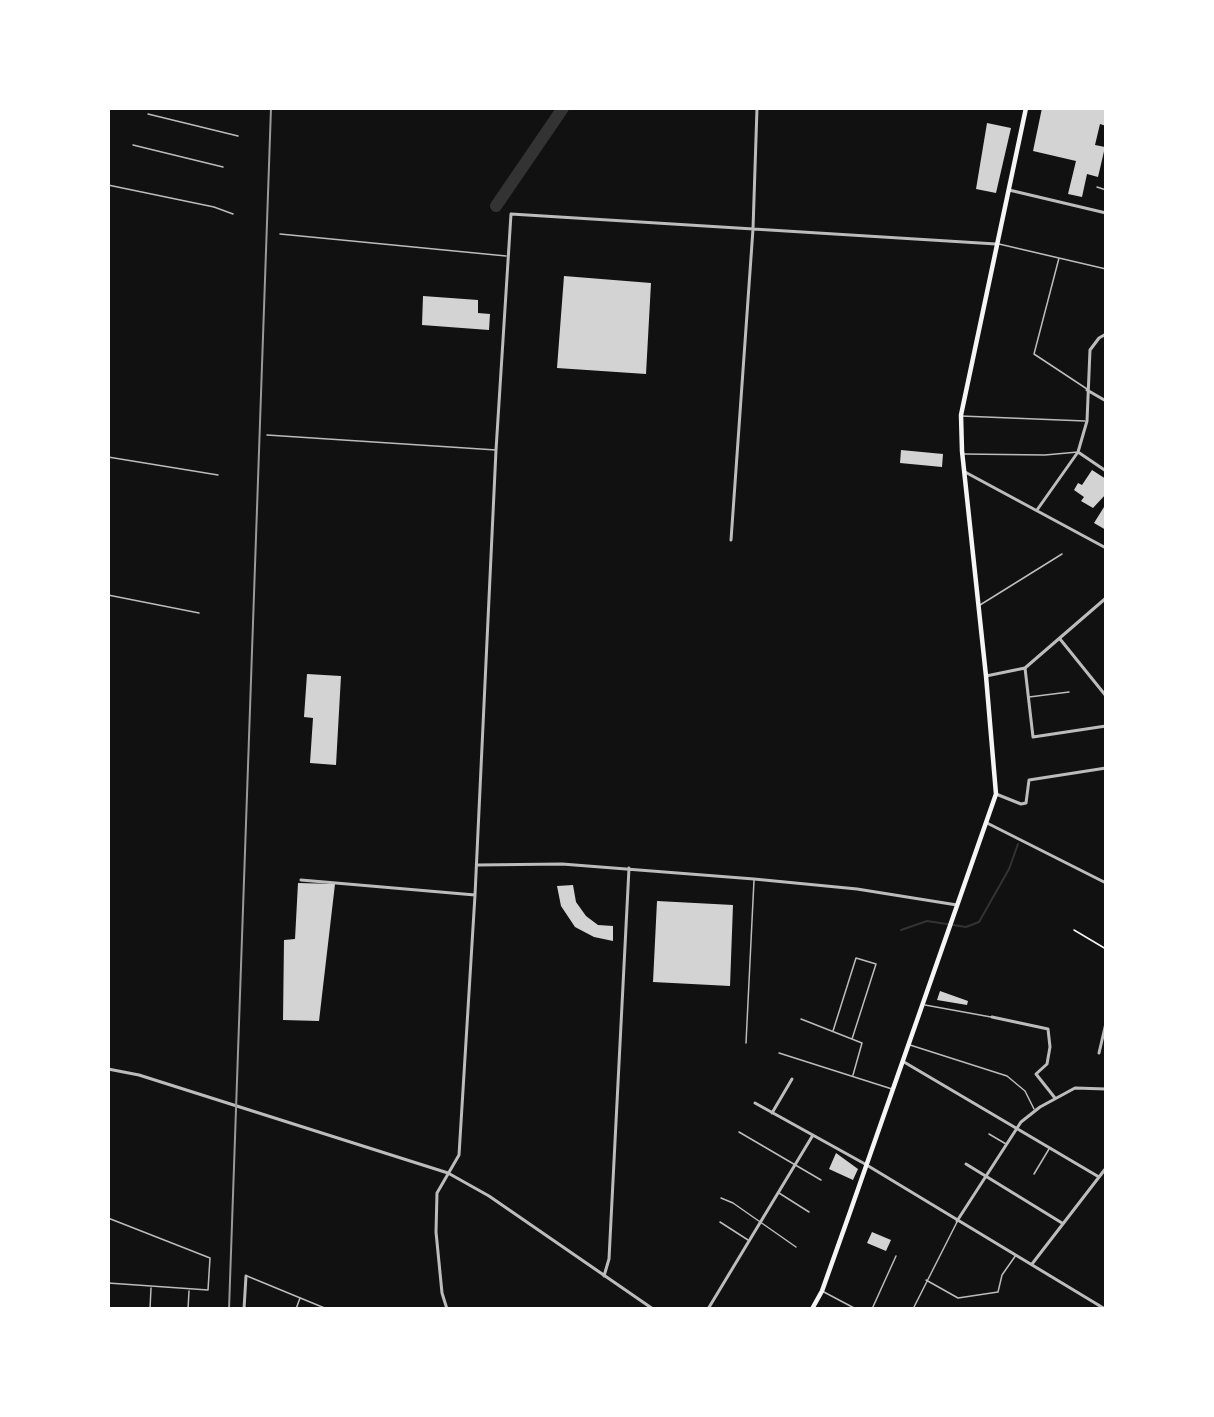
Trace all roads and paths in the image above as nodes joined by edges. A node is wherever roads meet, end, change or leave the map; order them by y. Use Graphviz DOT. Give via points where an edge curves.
graph roads {
  1 [pos="757,108"];
  2 [pos="1026,108"];
  3 [pos="148,114"];
  4 [pos="238,136"];
  5 [pos="133,146"];
  6 [pos="223,167"];
  7 [pos="108,185"];
  8 [pos="1096,187"];
  9 [pos="1008,190"];
  10 [pos="1106,190"];
  11 [pos="1106,213"];
  12 [pos="233,214"];
  13 [pos="753,228"];
  14 [pos="280,234"];
  15 [pos="996,244"];
  16 [pos="507,256"];
  17 [pos="1059,258"];
  18 [pos="1106,269"];
  19 [pos="1106,334"];
  20 [pos="1087,390"];
  21 [pos="1106,401"];
  22 [pos="960,416"];
  23 [pos="1087,421"];
  24 [pos="267,435"];
  25 [pos="496,450"];
  26 [pos="1078,452"];
  27 [pos="962,454"];
  28 [pos="108,457"];
  29 [pos="1106,471"];
  30 [pos="965,472"];
  31 [pos="218,475"];
  32 [pos="1037,510"];
  33 [pos="731,540"];
  34 [pos="1106,548"];
  35 [pos="1062,554"];
  36 [pos="108,595"];
  37 [pos="1106,600"];
  38 [pos="979,606"];
  39 [pos="199,613"];
  40 [pos="1060,639"];
  41 [pos="1025,668"];
  42 [pos="986,676"];
  43 [pos="1069,692"];
  44 [pos="1106,696"];
  45 [pos="1028,697"];
  46 [pos="1106,726"];
  47 [pos="1106,768"];
  48 [pos="996,794"];
  49 [pos="987,823"];
  50 [pos="477,865"];
  51 [pos="628,868"];
  52 [pos="754,879"];
  53 [pos="301,880"];
  54 [pos="1106,883"];
  55 [pos="475,895"];
  56 [pos="958,906"];
  57 [pos="1074,930"];
  58 [pos="1106,949"];
  59 [pos="924,1005"];
  60 [pos="992,1017"];
  61 [pos="801,1019"];
  62 [pos="1106,1023"];
  63 [pos="833,1031"];
  64 [pos="852,1039"];
  65 [pos="746,1043"];
  66 [pos="910,1045"];
  67 [pos="779,1053"];
  68 [pos="1099,1053"];
  69 [pos="904,1062"];
  70 [pos="108,1070"];
  71 [pos="852,1076"];
  72 [pos="792,1079"];
  73 [pos="893,1089"];
  74 [pos="1106,1089"];
  75 [pos="1055,1098"];
  76 [pos="755,1103"];
  77 [pos="1035,1111"];
  78 [pos="772,1113"];
  79 [pos="1017,1129"];
  80 [pos="739,1132"];
  81 [pos="989,1134"];
  82 [pos="813,1135"];
  83 [pos="1007,1144"];
  84 [pos="1050,1148"];
  85 [pos="865,1164"];
  86 [pos="966,1164"];
  87 [pos="795,1165"];
  88 [pos="1106,1168"];
  89 [pos="448,1173"];
  90 [pos="1034,1173"];
  91 [pos="986,1177"];
  92 [pos="1099,1177"];
  93 [pos="821,1180"];
  94 [pos="778,1193"];
  95 [pos="721,1198"];
  96 [pos="809,1212"];
  97 [pos="108,1218"];
  98 [pos="957,1221"];
  99 [pos="720,1222"];
  100 [pos="759,1223"];
  101 [pos="1062,1223"];
  102 [pos="748,1241"];
  103 [pos="796,1247"];
  104 [pos="1016,1255"];
  105 [pos="896,1256"];
  106 [pos="1032,1264"];
  107 [pos="246,1276"];
  108 [pos="604,1276"];
  109 [pos="926,1280"];
  110 [pos="108,1283"];
  111 [pos="152,1287"];
  112 [pos="189,1290"];
  113 [pos="822,1291"];
  114 [pos="300,1298"];
  115 [pos="150,1309"];
  116 [pos="188,1309"];
  117 [pos="244,1309"];
  118 [pos="296,1309"];
  119 [pos="327,1309"];
  120 [pos="447,1309"];
  121 [pos="653,1309"];
  122 [pos="708,1309"];
  123 [pos="812,1309"];
  124 [pos="856,1309"];
  125 [pos="872,1309"];
  126 [pos="913,1309"];
  127 [pos="1106,1309"];
  1 -- 13 [label="street"];
  2 -- 9 [label="main road"];
  3 -- 4 [label="lane"];
  5 -- 6 [label="lane"];
  7 -- 12 [label="lane"];
  8 -- 10 [label="lane"];
  9 -- 11 [label="street"];
  9 -- 15 [label="main road"];
  13 -- 15 [label="street"];
  13 -- 16 [label="street" via="511,214"];
  13 -- 33 [label="street"];
  14 -- 16 [label="lane"];
  15 -- 17 [label="lane"];
  15 -- 22 [label="main road"];
  16 -- 25 [label="street"];
  17 -- 18 [label="lane"];
  17 -- 20 [label="lane" via="1034,354"];
  19 -- 20 [label="street" via="1090,350"];
  20 -- 21 [label="street"];
  20 -- 23 [label="street"];
  22 -- 23 [label="lane"];
  22 -- 27 [label="main road"];
  23 -- 26 [label="street"];
  24 -- 25 [label="lane"];
  25 -- 50 [label="street"];
  26 -- 27 [label="lane"];
  26 -- 29 [label="street"];
  26 -- 32 [label="street"];
  27 -- 30 [label="main road"];
  28 -- 31 [label="lane"];
  30 -- 32 [label="street"];
  30 -- 38 [label="main road"];
  32 -- 34 [label="street"];
  35 -- 38 [label="lane"];
  36 -- 39 [label="lane"];
  37 -- 40 [label="street"];
  38 -- 42 [label="main road"];
  40 -- 41 [label="street"];
  40 -- 44 [label="street"];
  41 -- 42 [label="street"];
  41 -- 45 [label="street"];
  42 -- 48 [label="main road"];
  43 -- 45 [label="lane"];
  45 -- 46 [label="street" via="1033,737"];
  47 -- 48 [label="street" via="1029,780 1026,803"];
  48 -- 49 [label="main road"];
  49 -- 54 [label="street"];
  49 -- 56 [label="main road"];
  50 -- 51 [label="street"];
  50 -- 55 [label="street"];
  51 -- 52 [label="street"];
  51 -- 108 [label="street" via="609,1259"];
  52 -- 56 [label="street" via="857,889"];
  52 -- 65 [label="lane"];
  53 -- 55 [label="street"];
  55 -- 89 [label="street" via="459,1155"];
  56 -- 59 [label="main road"];
  57 -- 58 [label="path"];
  59 -- 60 [label="lane"];
  59 -- 66 [label="main road"];
  60 -- 75 [label="street" via="1048,1029 1047,1064 1036,1074"];
  61 -- 63 [label="lane"];
  62 -- 68 [label="street"];
  63 -- 64 [label="lane"];
  63 -- 64 [label="lane" via="856,958 876,964"];
  64 -- 71 [label="lane" via="862,1043"];
  66 -- 69 [label="main road"];
  66 -- 77 [label="lane" via="1007,1076 1025,1091"];
  67 -- 71 [label="lane"];
  69 -- 73 [label="main road"];
  69 -- 79 [label="street"];
  70 -- 89 [label="street" via="139,1075"];
  71 -- 73 [label="lane"];
  72 -- 78 [label="street"];
  73 -- 85 [label="main road"];
  74 -- 75 [label="street" via="1075,1088"];
  75 -- 77 [label="street"];
  76 -- 78 [label="street"];
  77 -- 79 [label="street"];
  78 -- 82 [label="street"];
  79 -- 83 [label="street"];
  79 -- 84 [label="street"];
  80 -- 87 [label="lane"];
  81 -- 83 [label="lane"];
  82 -- 85 [label="street"];
  82 -- 87 [label="street"];
  83 -- 91 [label="street"];
  84 -- 90 [label="lane"];
  84 -- 92 [label="street"];
  85 -- 98 [label="street"];
  85 -- 113 [label="main road"];
  86 -- 91 [label="street"];
  87 -- 93 [label="lane"];
  87 -- 94 [label="street"];
  88 -- 92 [label="street"];
  89 -- 108 [label="street" via="489,1196"];
  89 -- 120 [label="street" via="437,1193 436,1232"];
  91 -- 98 [label="street"];
  91 -- 101 [label="street"];
  92 -- 101 [label="street"];
  94 -- 96 [label="lane"];
  94 -- 100 [label="street"];
  95 -- 100 [label="lane"];
  97 -- 112 [label="lane" via="210,1258 208,1290"];
  98 -- 104 [label="street"];
  98 -- 109 [label="lane"];
  99 -- 102 [label="lane"];
  100 -- 102 [label="street"];
  100 -- 103 [label="lane"];
  101 -- 106 [label="street"];
  102 -- 122 [label="street"];
  104 -- 106 [label="street"];
  104 -- 109 [label="lane" via="1002,1275 998,1292 958,1298"];
  105 -- 125 [label="lane"];
  106 -- 127 [label="street"];
  107 -- 114 [label="lane"];
  107 -- 117 [label="street"];
  108 -- 121 [label="street"];
  109 -- 126 [label="lane"];
  110 -- 111 [label="lane"];
  111 -- 112 [label="lane"];
  111 -- 115 [label="lane"];
  112 -- 116 [label="lane"];
  113 -- 123 [label="main road"];
  113 -- 124 [label="lane"];
  114 -- 118 [label="lane"];
  114 -- 119 [label="lane"];
}
